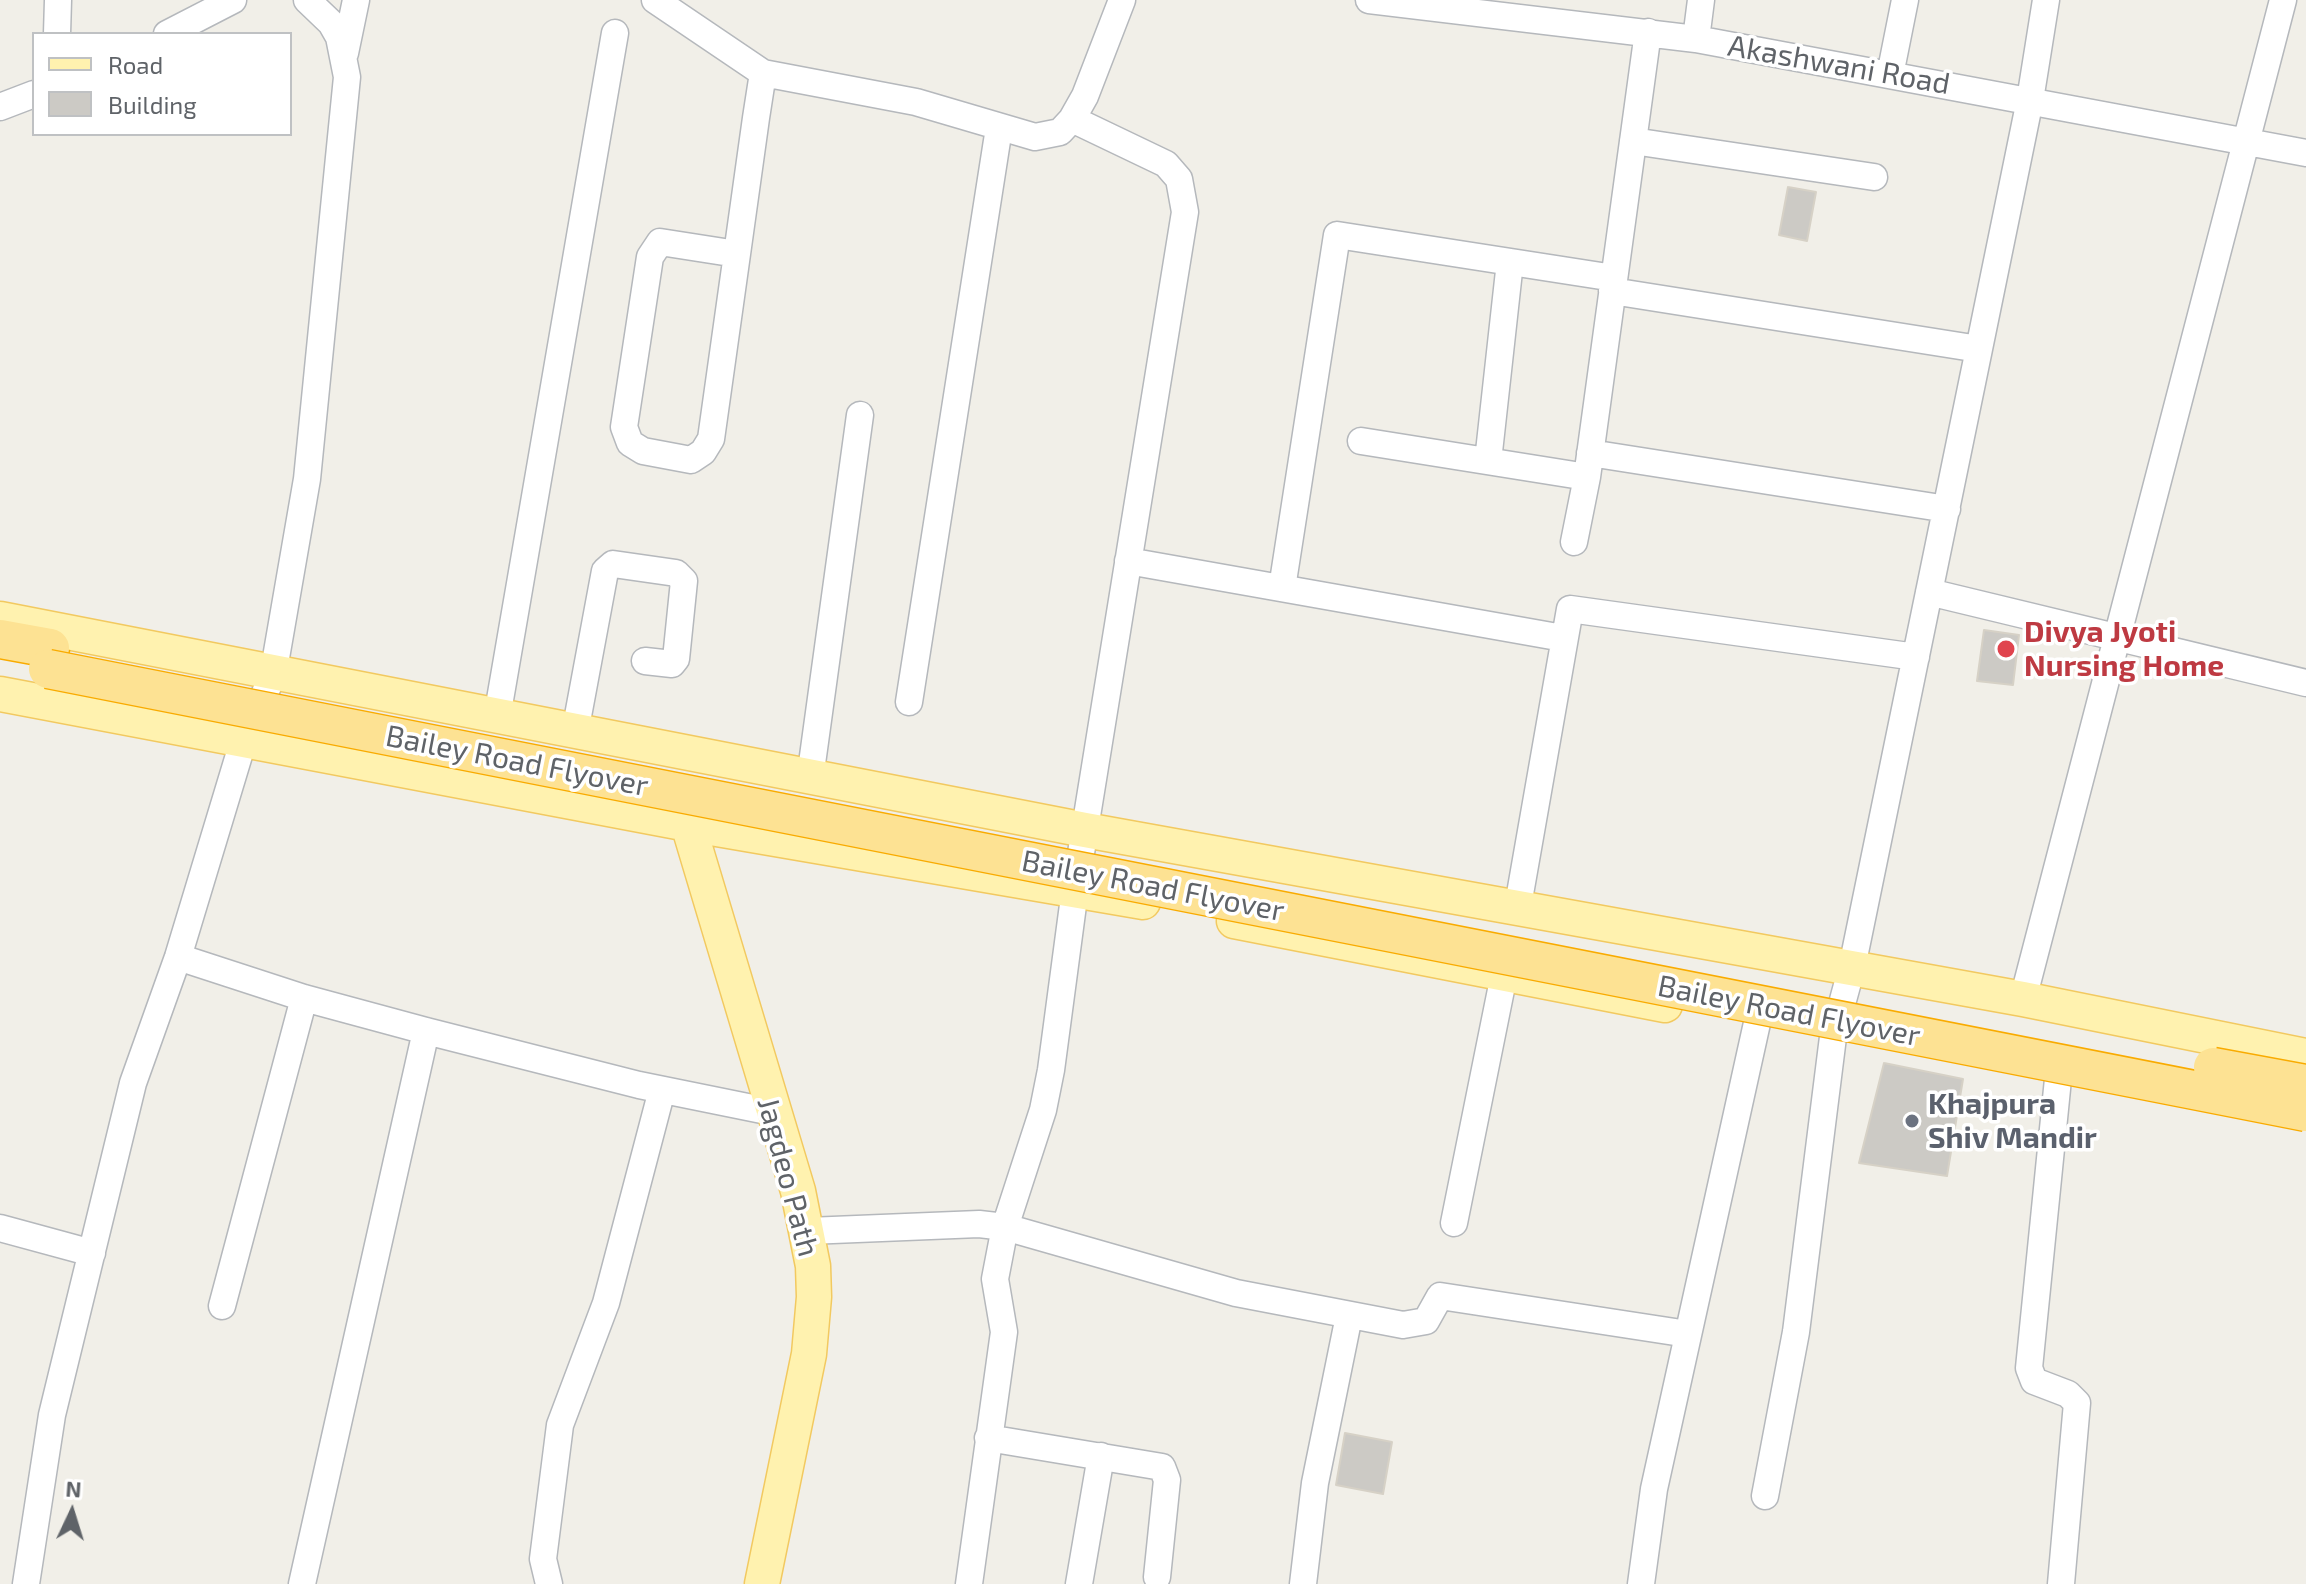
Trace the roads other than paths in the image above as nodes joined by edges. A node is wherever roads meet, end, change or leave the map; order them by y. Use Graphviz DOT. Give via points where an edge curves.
graph roads {
  1 [pos="58,0"];
  2 [pos="233,0"];
  3 [pos="307,0"];
  4 [pos="356,0"];
  5 [pos="655,0"];
  6 [pos="1122,0"];
  7 [pos="1369,0"];
  8 [pos="1701,0"];
  9 [pos="1905,0"];
  10 [pos="2046,0"];
  11 [pos="2283,0"];
  12 [pos="1489,7"];
  13 [pos="57,32"];
  14 [pos="171,32"];
  15 [pos="1648,32"];
  16 [pos="615,33"];
  17 [pos="1696,39"];
  18 [pos="345,53"];
  19 [pos="763,73"];
  20 [pos="1890,75"];
  21 [pos="32,95"];
  22 [pos="2030,100"];
  23 [pos="0,107"];
  24 [pos="1072,119"];
  25 [pos="999,128"];
  26 [pos="1633,141"];
  27 [pos="2249,142"];
  28 [pos="2306,153"];
  29 [pos="1874,177"];
  30 [pos="737,254"];
  31 [pos="1510,262"];
  32 [pos="1613,284"];
  33 [pos="1979,349"];
  34 [pos="860,415"];
  35 [pos="1361,441"];
  36 [pos="1488,461"];
  37 [pos="1588,465"];
  38 [pos="1947,509"];
  39 [pos="1574,542"];
  40 [pos="1128,561"];
  41 [pos="1282,588"];
  42 [pos="1929,592"];
  43 [pos="0,619"];
  44 [pos="2117,635"];
  45 [pos="1563,638"];
  46 [pos="0,639"];
  47 [pos="1916,657"];
  48 [pos="49,658"];
  49 [pos="0,660"];
  50 [pos="645,661"];
  51 [pos="273,675"];
  52 [pos="2306,683"];
  53 [pos="0,694"];
  54 [pos="909,702"];
  55 [pos="497,717"];
  56 [pos="591,735"];
  57 [pos="243,742"];
  58 [pos="747,765"];
  59 [pos="810,778"];
  60 [pos="592,807"];
  61 [pos="688,824"];
  62 [pos="1085,830"];
  63 [pos="735,832"];
  64 [pos="1075,890"];
  65 [pos="1517,911"];
  66 [pos="178,957"];
  67 [pos="1852,967"];
  68 [pos="1504,975"];
  69 [pos="304,998"];
  70 [pos="2023,999"];
  71 [pos="1757,1023"];
  72 [pos="426,1031"];
  73 [pos="1833,1037"];
  74 [pos="2306,1056"];
  75 [pos="2058,1079"];
  76 [pos="2306,1084"];
  77 [pos="662,1090"];
  78 [pos="772,1112"];
  79 [pos="2306,1112"];
  80 [pos="2306,1129"];
  81 [pos="1454,1223"];
  82 [pos="1005,1227"];
  83 [pos="0,1228"];
  84 [pos="808,1231"];
  85 [pos="92,1253"];
  86 [pos="222,1306"];
  87 [pos="1349,1316"];
  88 [pos="1688,1334"];
  89 [pos="988,1438"];
  90 [pos="1101,1456"];
  91 [pos="1765,1496"];
  92 [pos="1157,1577"];
  93 [pos="26,1584"];
  94 [pos="302,1584"];
  95 [pos="549,1584"];
  96 [pos="762,1584"];
  97 [pos="969,1584"];
  98 [pos="1079,1584"];
  99 [pos="1303,1584"];
  100 [pos="1641,1584"];
  101 [pos="2061,1584"];
  1 -- 13 [label="street"];
  2 -- 14 [label="street"];
  3 -- 18 [label="street" via="331,23"];
  4 -- 18 [label="street"];
  5 -- 19 [label="street"];
  6 -- 24 [label="street"];
  7 -- 12 [label="street, Akashwani Road"];
  8 -- 17 [label="street"];
  9 -- 20 [label="street"];
  10 -- 22 [label="street"];
  11 -- 27 [label="street"];
  12 -- 15 [label="street, Akashwani Road"];
  15 -- 17 [label="street, Akashwani Road"];
  15 -- 26 [label="street"];
  16 -- 55 [label="street"];
  17 -- 20 [label="street, Akashwani Road"];
  18 -- 51 [label="street" via="347,77 307,479"];
  19 -- 25 [label="street" via="916,102"];
  19 -- 30 [label="street"];
  20 -- 22 [label="street, Akashwani Road"];
  21 -- 23 [label="street"];
  22 -- 27 [label="street, Akashwani Road"];
  22 -- 33 [label="street"];
  24 -- 25 [label="street" via="1048,136"];
  24 -- 40 [label="street" via="1166,164 1179,179 1185,212"];
  25 -- 54 [label="street"];
  26 -- 29 [label="street"];
  26 -- 32 [label="street"];
  27 -- 28 [label="street, Akashwani Road"];
  27 -- 44 [label="street"];
  30 -- 30 [label="street" via="711,439 691,460 643,451 630,443 624,427 650,257 660,242"];
  31 -- 32 [label="street"];
  31 -- 36 [label="street"];
  31 -- 41 [label="street" via="1337,235"];
  32 -- 33 [label="street"];
  32 -- 37 [label="street"];
  33 -- 38 [label="street"];
  34 -- 59 [label="street"];
  35 -- 36 [label="street"];
  36 -- 37 [label="street"];
  37 -- 38 [label="street"];
  37 -- 39 [label="street"];
  38 -- 42 [label="street"];
  40 -- 41 [label="street"];
  40 -- 62 [label="street"];
  41 -- 45 [label="street"];
  42 -- 44 [label="street"];
  42 -- 47 [label="street"];
  43 -- 51 [label="main road"];
  44 -- 52 [label="street"];
  44 -- 70 [label="street"];
  45 -- 47 [label="street" via="1567,613 1575,609"];
  45 -- 65 [label="street"];
  46 -- 48 [label="highway, Bailey Road Flyover"];
  47 -- 67 [label="street"];
  48 -- 49 [label="highway, Bailey Road Flyover"];
  48 -- 76 [label="highway, Bailey Road Flyover, bridge"];
  48 -- 79 [label="highway, Bailey Road Flyover, bridge"];
  50 -- 56 [label="street" via="672,664 676,659 684,581 676,573 613,564 605,571"];
  51 -- 55 [label="main road"];
  51 -- 57 [label="street"];
  53 -- 57 [label="main road"];
  55 -- 56 [label="main road"];
  56 -- 58 [label="main road"];
  56 -- 60 [label="main road"];
  57 -- 60 [label="main road"];
  57 -- 66 [label="street"];
  58 -- 59 [label="main road"];
  58 -- 63 [label="main road"];
  59 -- 62 [label="main road"];
  60 -- 61 [label="main road"];
  61 -- 63 [label="main road"];
  61 -- 78 [label="main road, Jagdeo Path"];
  62 -- 64 [label="street"];
  62 -- 65 [label="main road"];
  63 -- 64 [label="main road"];
  64 -- 68 [label="main road"];
  64 -- 82 [label="street" via="1043,1110"];
  65 -- 67 [label="main road"];
  66 -- 69 [label="street"];
  66 -- 85 [label="street" via="133,1083"];
  67 -- 70 [label="main road"];
  67 -- 73 [label="street"];
  68 -- 71 [label="main road"];
  68 -- 81 [label="street"];
  69 -- 72 [label="street"];
  69 -- 86 [label="street"];
  70 -- 74 [label="main road"];
  71 -- 73 [label="main road"];
  71 -- 88 [label="street"];
  72 -- 77 [label="street"];
  72 -- 94 [label="street"];
  73 -- 75 [label="main road"];
  73 -- 91 [label="street" via="1796,1332"];
  75 -- 80 [label="main road"];
  75 -- 101 [label="street" via="2029,1368 2034,1381 2077,1403"];
  77 -- 78 [label="street"];
  77 -- 95 [label="street" via="602,1318 560,1425 543,1559"];
  78 -- 84 [label="main road, Jagdeo Path"];
  82 -- 84 [label="street" via="917,1224"];
  82 -- 87 [label="street" via="1236,1293"];
  82 -- 89 [label="street" via="995,1284 1004,1332"];
  83 -- 85 [label="street"];
  84 -- 96 [label="main road, Jagdeo Path" via="814,1297 809,1354"];
  85 -- 93 [label="street" via="52,1415"];
  87 -- 88 [label="street" via="1415,1325 1426,1321 1440,1296"];
  87 -- 99 [label="street" via="1315,1483"];
  88 -- 100 [label="street" via="1654,1489"];
  89 -- 90 [label="street"];
  89 -- 97 [label="street"];
  90 -- 92 [label="street" via="1165,1470"];
  90 -- 98 [label="street"];
}
